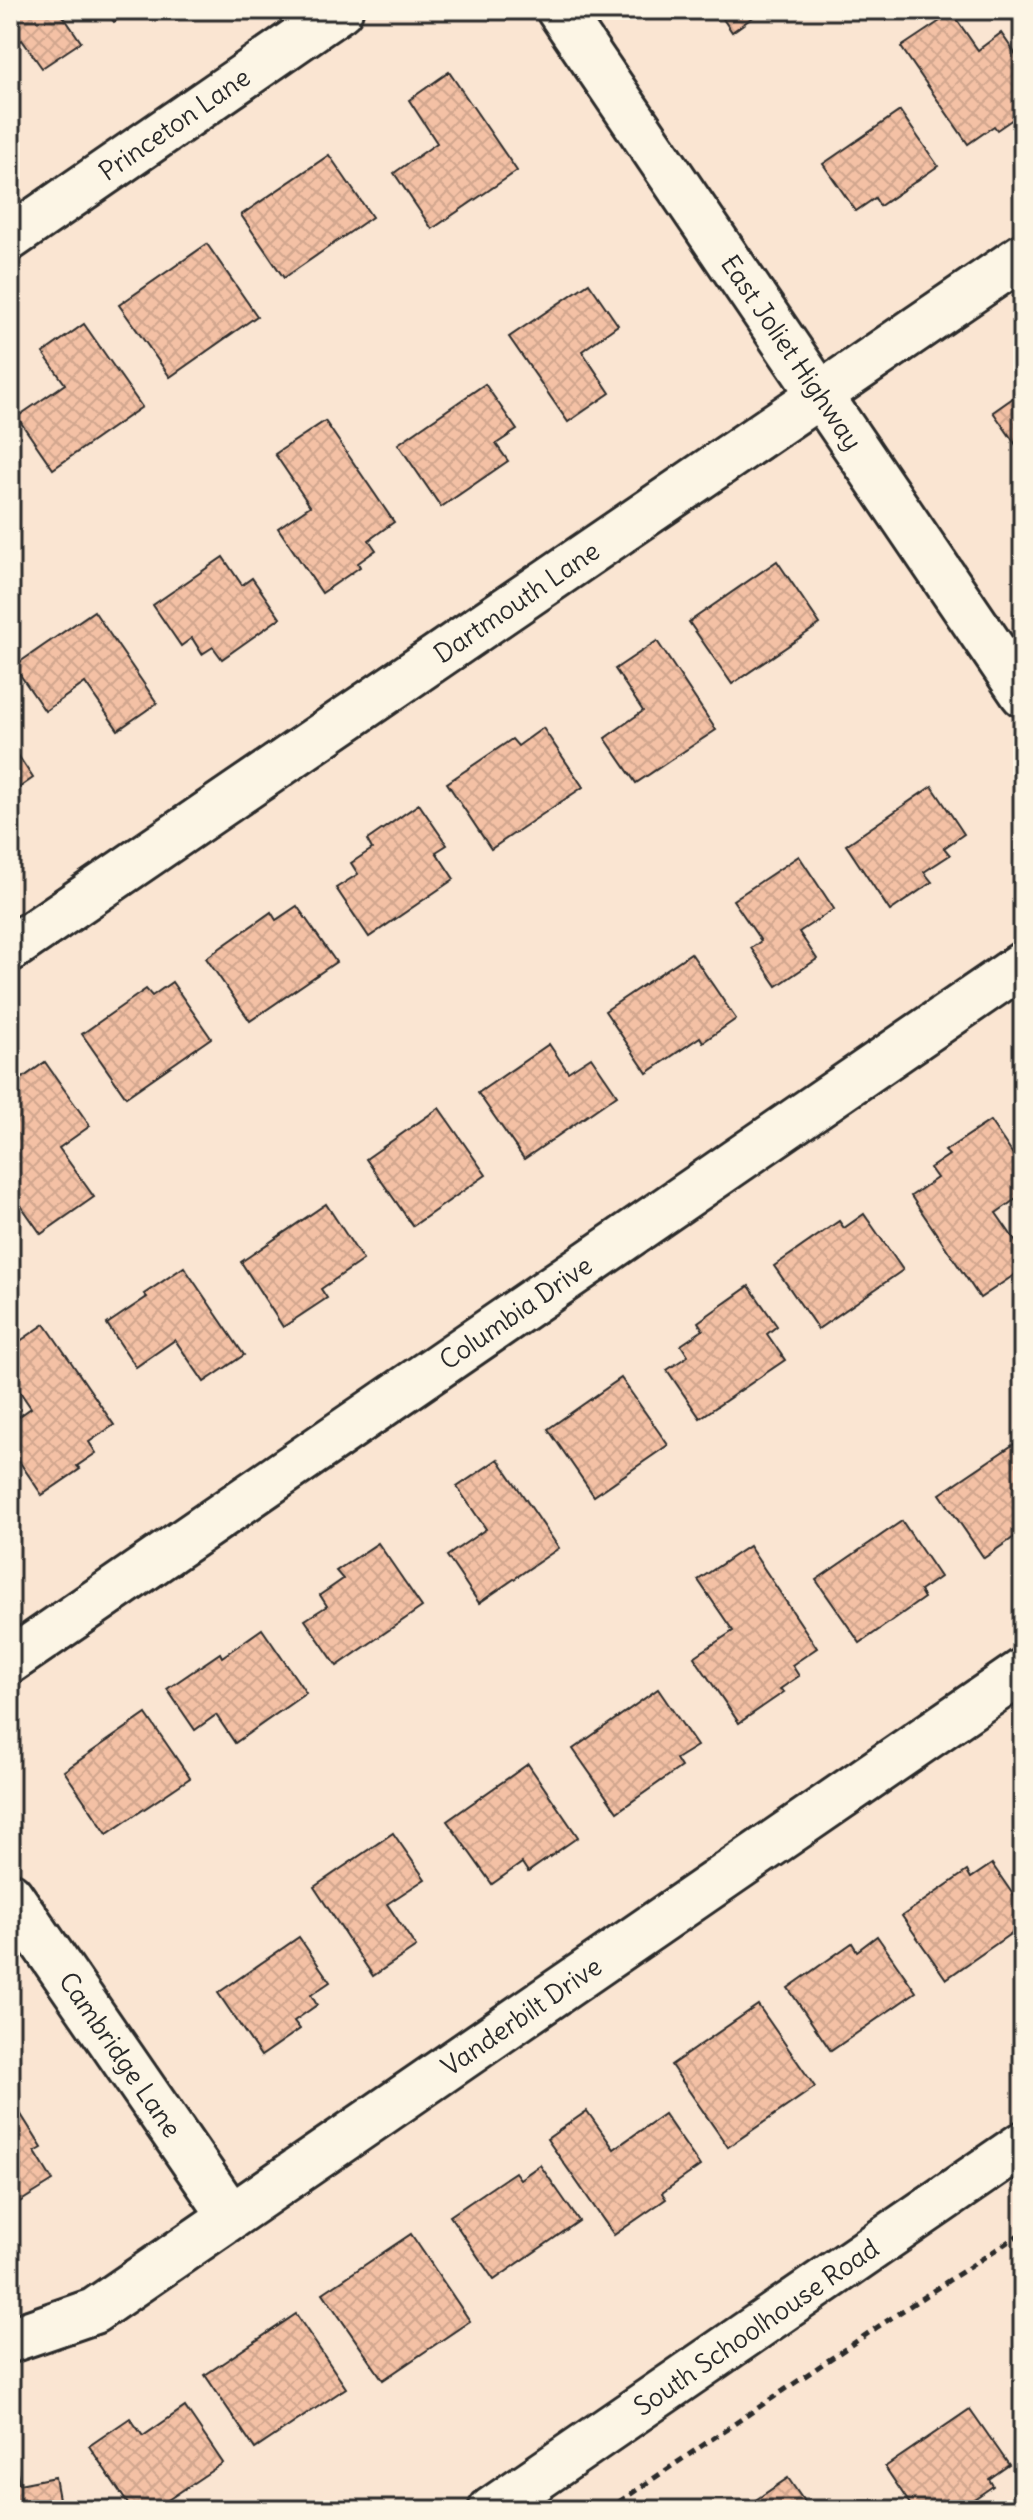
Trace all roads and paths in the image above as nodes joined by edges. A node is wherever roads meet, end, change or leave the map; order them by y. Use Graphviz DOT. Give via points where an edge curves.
graph roads {
  1 [pos="340,10"];
  2 [pos="559,10"];
  3 [pos="10,238"];
  4 [pos="1023,256"];
  5 [pos="819,395"];
  6 [pos="1023,694"];
  7 [pos="10,949"];
  8 [pos="1023,964"];
  9 [pos="10,1661"];
  10 [pos="1023,1671"];
  11 [pos="10,1895"];
  12 [pos="1023,2144"];
  13 [pos="231,2216"];
  14 [pos="1023,2232"];
  15 [pos="10,2340"];
  16 [pos="491,2510"];
  17 [pos="607,2510"];
  1 -- 3 [label="street, Princeton Lane"];
  2 -- 5 [label="street, East Joliet Highway"];
  4 -- 5 [label="street, Dartmouth Lane"];
  5 -- 6 [label="street, East Joliet Highway"];
  5 -- 7 [label="street, Dartmouth Lane"];
  8 -- 9 [label="street, Columbia Drive"];
  10 -- 13 [label="street, Vanderbilt Drive"];
  11 -- 13 [label="street, Cambridge Lane"];
  12 -- 16 [label="street, South Schoolhouse Road"];
  13 -- 15 [label="street, Vanderbilt Drive" via="94,2311"];
  14 -- 17 [label="path"];
}
